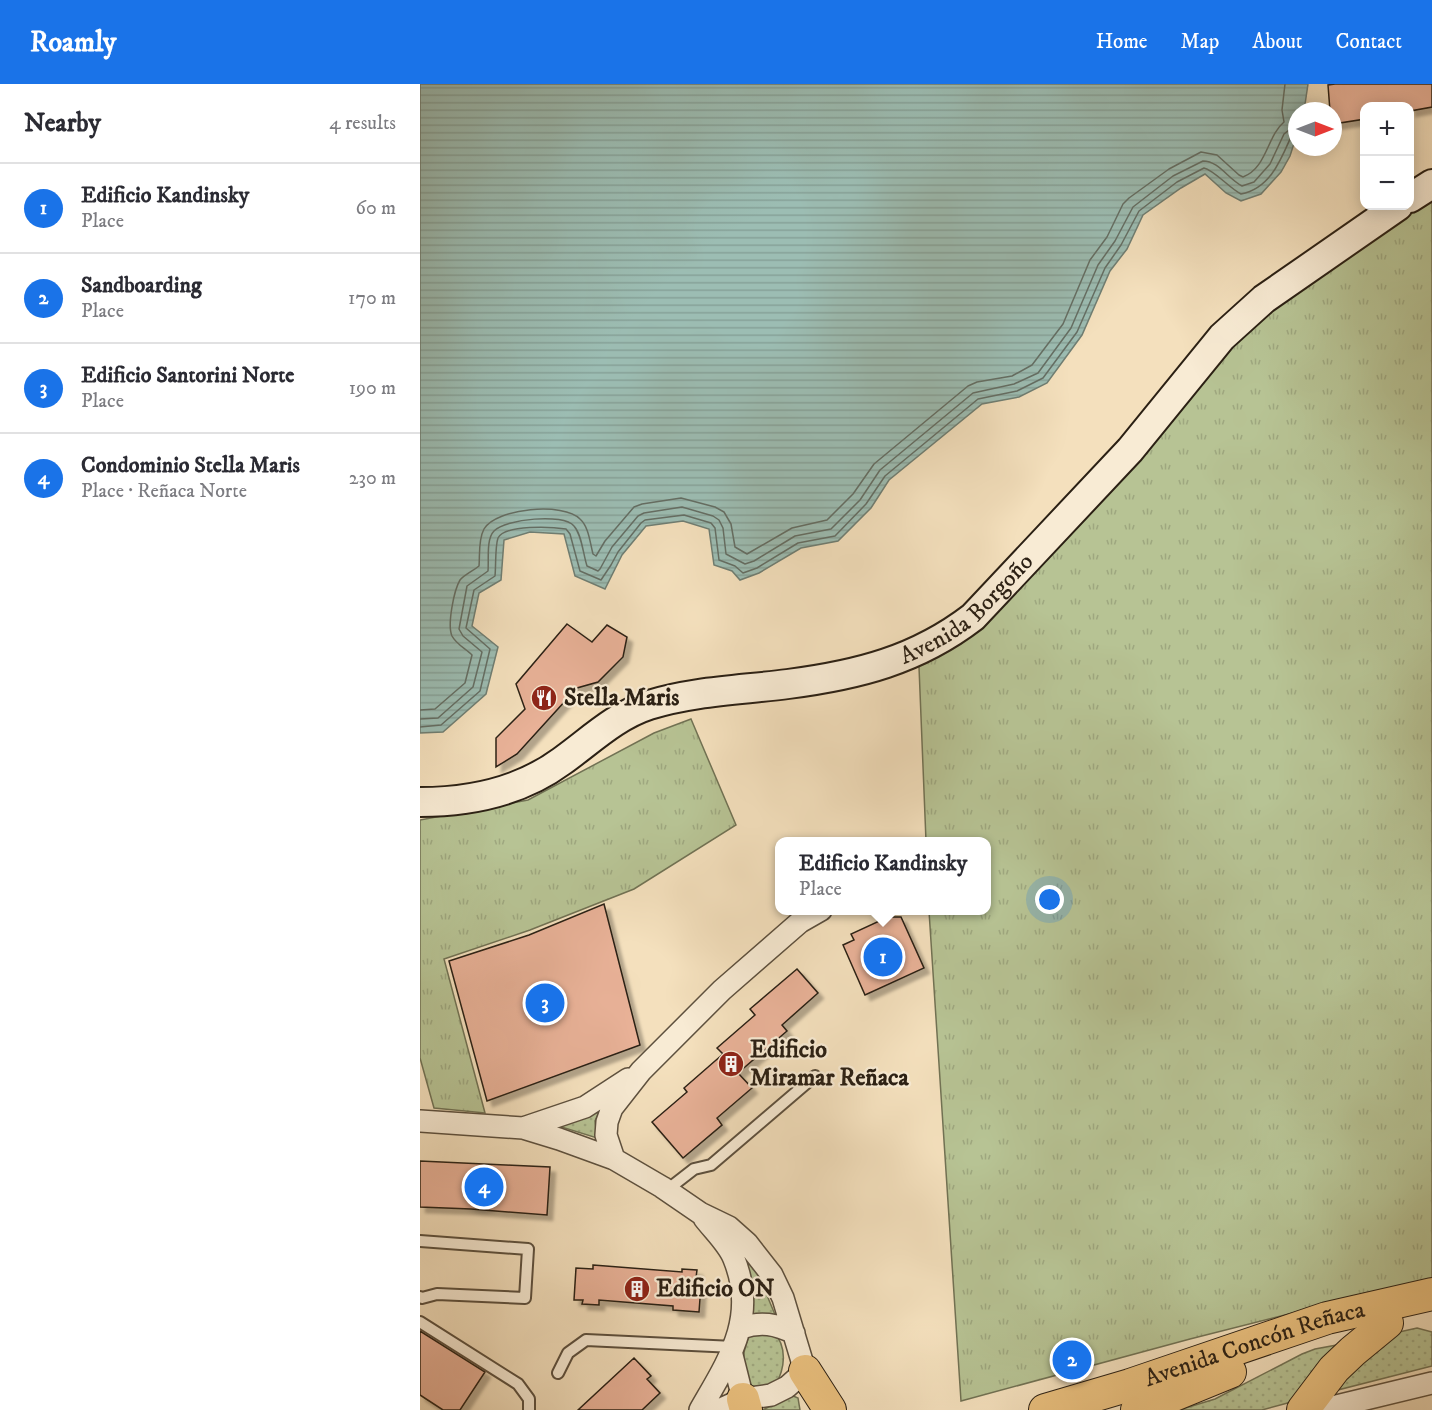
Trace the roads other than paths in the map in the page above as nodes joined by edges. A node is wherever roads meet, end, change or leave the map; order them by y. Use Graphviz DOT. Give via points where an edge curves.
graph roads {
  1 [pos="1432,184"];
  2 [pos="1414,195"];
  3 [pos="1392,210"];
  4 [pos="420,802"];
  5 [pos="812,915"];
  6 [pos="640,1071"];
  7 [pos="815,1076"];
  8 [pos="420,1121"];
  9 [pos="523,1128"];
  10 [pos="614,1159"];
  11 [pos="667,1190"];
  12 [pos="700,1213"];
  13 [pos="420,1241"];
  14 [pos="1432,1294"];
  15 [pos="420,1296"];
  16 [pos="1432,1315"];
  17 [pos="420,1322"];
  18 [pos="1388,1323"];
  19 [pos="794,1334"];
  20 [pos="735,1343"];
  21 [pos="805,1371"];
  22 [pos="558,1373"];
  23 [pos="1432,1383"];
  24 [pos="736,1406"];
  25 [pos="529,1410"];
  26 [pos="700,1410"];
  27 [pos="807,1410"];
  28 [pos="830,1410"];
  29 [pos="1045,1410"];
  30 [pos="1137,1410"];
  31 [pos="1303,1410"];
  32 [pos="1320,1410"];
  1 -- 2 [label="main road"];
  3 -- 4 [label="main road, Avenida Borgoño" via="1264,299 1222,337 1122,458 974,617 946,637 898,660 845,675 719,691 648,705 604,728 534,779 501,792"];
  5 -- 6 [label="street" via="722,990"];
  6 -- 9 [label="street" via="585,1107"];
  6 -- 10 [label="street" via="612,1108 607,1122 606,1135"];
  7 -- 11 [label="lane" via="711,1165 694,1169"];
  8 -- 9 [label="street"];
  9 -- 10 [label="street"];
  10 -- 11 [label="street"];
  11 -- 12 [label="street"];
  12 -- 19 [label="street" via="735,1233 772,1275"];
  12 -- 20 [label="street" via="734,1257 743,1307"];
  13 -- 15 [label="lane" via="528,1249 525,1298"];
  14 -- 29 [label="main road, Avenida Concón Reñaca" via="1327,1318"];
  16 -- 18 [label="main road, Avenida Concón Reñaca"];
  17 -- 25 [label="lane" via="518,1384 529,1399"];
  18 -- 30 [label="main road, Avenida Concón Reñaca" via="1248,1365"];
  18 -- 31 [label="main road" via="1334,1369"];
  19 -- 20 [label="street" via="780,1326 751,1324"];
  19 -- 21 [label="street"];
  20 -- 22 [label="lane" via="586,1340 568,1353"];
  20 -- 24 [label="street"];
  20 -- 26 [label="street"];
  21 -- 24 [label="street" via="787,1387"];
  21 -- 27 [label="main road"];
  21 -- 28 [label="main road"];
  23 -- 32 [label="street"];
}
